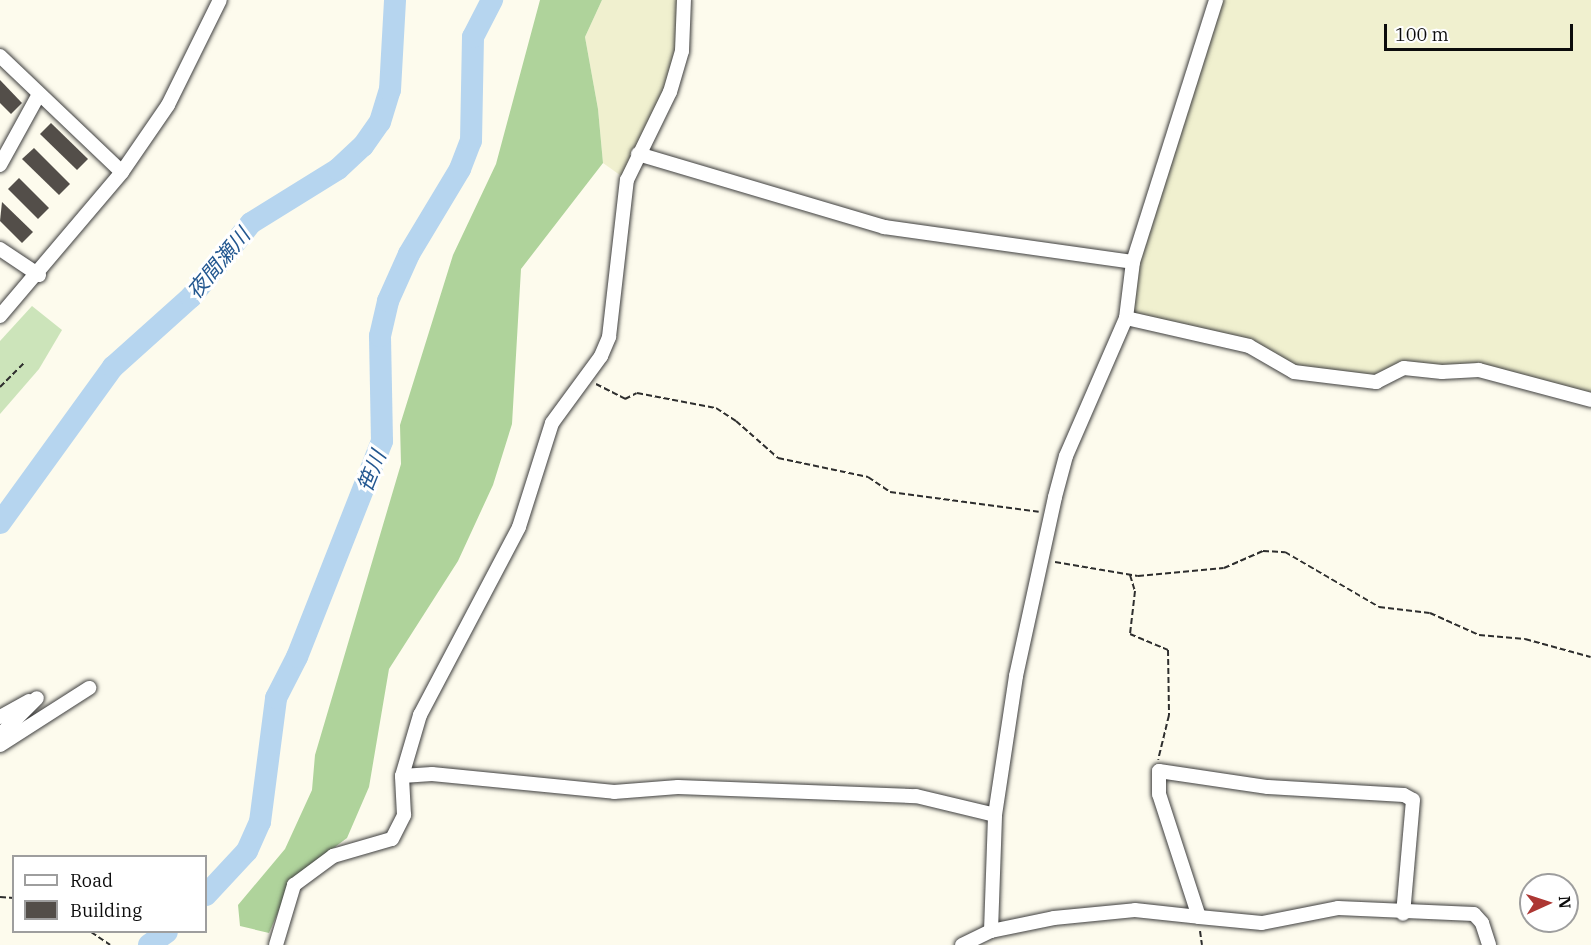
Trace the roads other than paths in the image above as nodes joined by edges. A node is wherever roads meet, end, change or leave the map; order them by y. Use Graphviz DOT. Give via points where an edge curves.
graph roads {
  1 [pos="219,0"];
  2 [pos="684,0"];
  3 [pos="1216,0"];
  4 [pos="0,56"];
  5 [pos="39,94"];
  6 [pos="638,154"];
  7 [pos="0,165"];
  8 [pos="122,172"];
  9 [pos="0,249"];
  10 [pos="1133,262"];
  11 [pos="39,274"];
  12 [pos="0,316"];
  13 [pos="1126,318"];
  14 [pos="1591,400"];
  15 [pos="89,687"];
  16 [pos="0,717"];
  17 [pos="0,735"];
  18 [pos="0,745"];
  19 [pos="402,776"];
  20 [pos="995,815"];
  21 [pos="1403,914"];
  22 [pos="1199,916"];
  23 [pos="991,931"];
  24 [pos="276,945"];
  25 [pos="962,945"];
  26 [pos="1489,945"];
  1 -- 8 [label="street" via="168,105"];
  2 -- 6 [label="street" via="682,51 670,92"];
  3 -- 10 [label="street"];
  4 -- 5 [label="street"];
  5 -- 7 [label="street"];
  5 -- 8 [label="street"];
  6 -- 10 [label="street" via="884,227"];
  6 -- 19 [label="street" via="627,180 609,337 601,357 552,423 519,527 420,715"];
  8 -- 11 [label="street"];
  9 -- 11 [label="street"];
  10 -- 13 [label="street"];
  11 -- 12 [label="street"];
  13 -- 14 [label="street" via="1249,346 1294,372 1376,382 1404,368 1479,370"];
  13 -- 20 [label="street" via="1066,456 1016,676"];
  15 -- 18 [label="street"];
  16 -- 17 [label="street" via="37,698"];
  19 -- 20 [label="street" via="432,774 614,792 678,787 915,796"];
  19 -- 24 [label="street" via="404,815 392,839 333,856 294,885"];
  20 -- 23 [label="street"];
  21 -- 22 [label="street" via="1338,908 1262,923"];
  21 -- 22 [label="street" via="1413,800 1404,795 1268,787 1159,771 1162,804"];
  21 -- 26 [label="street" via="1474,914 1482,923"];
  22 -- 23 [label="street" via="1135,910 1054,918"];
  23 -- 25 [label="street"];
}
